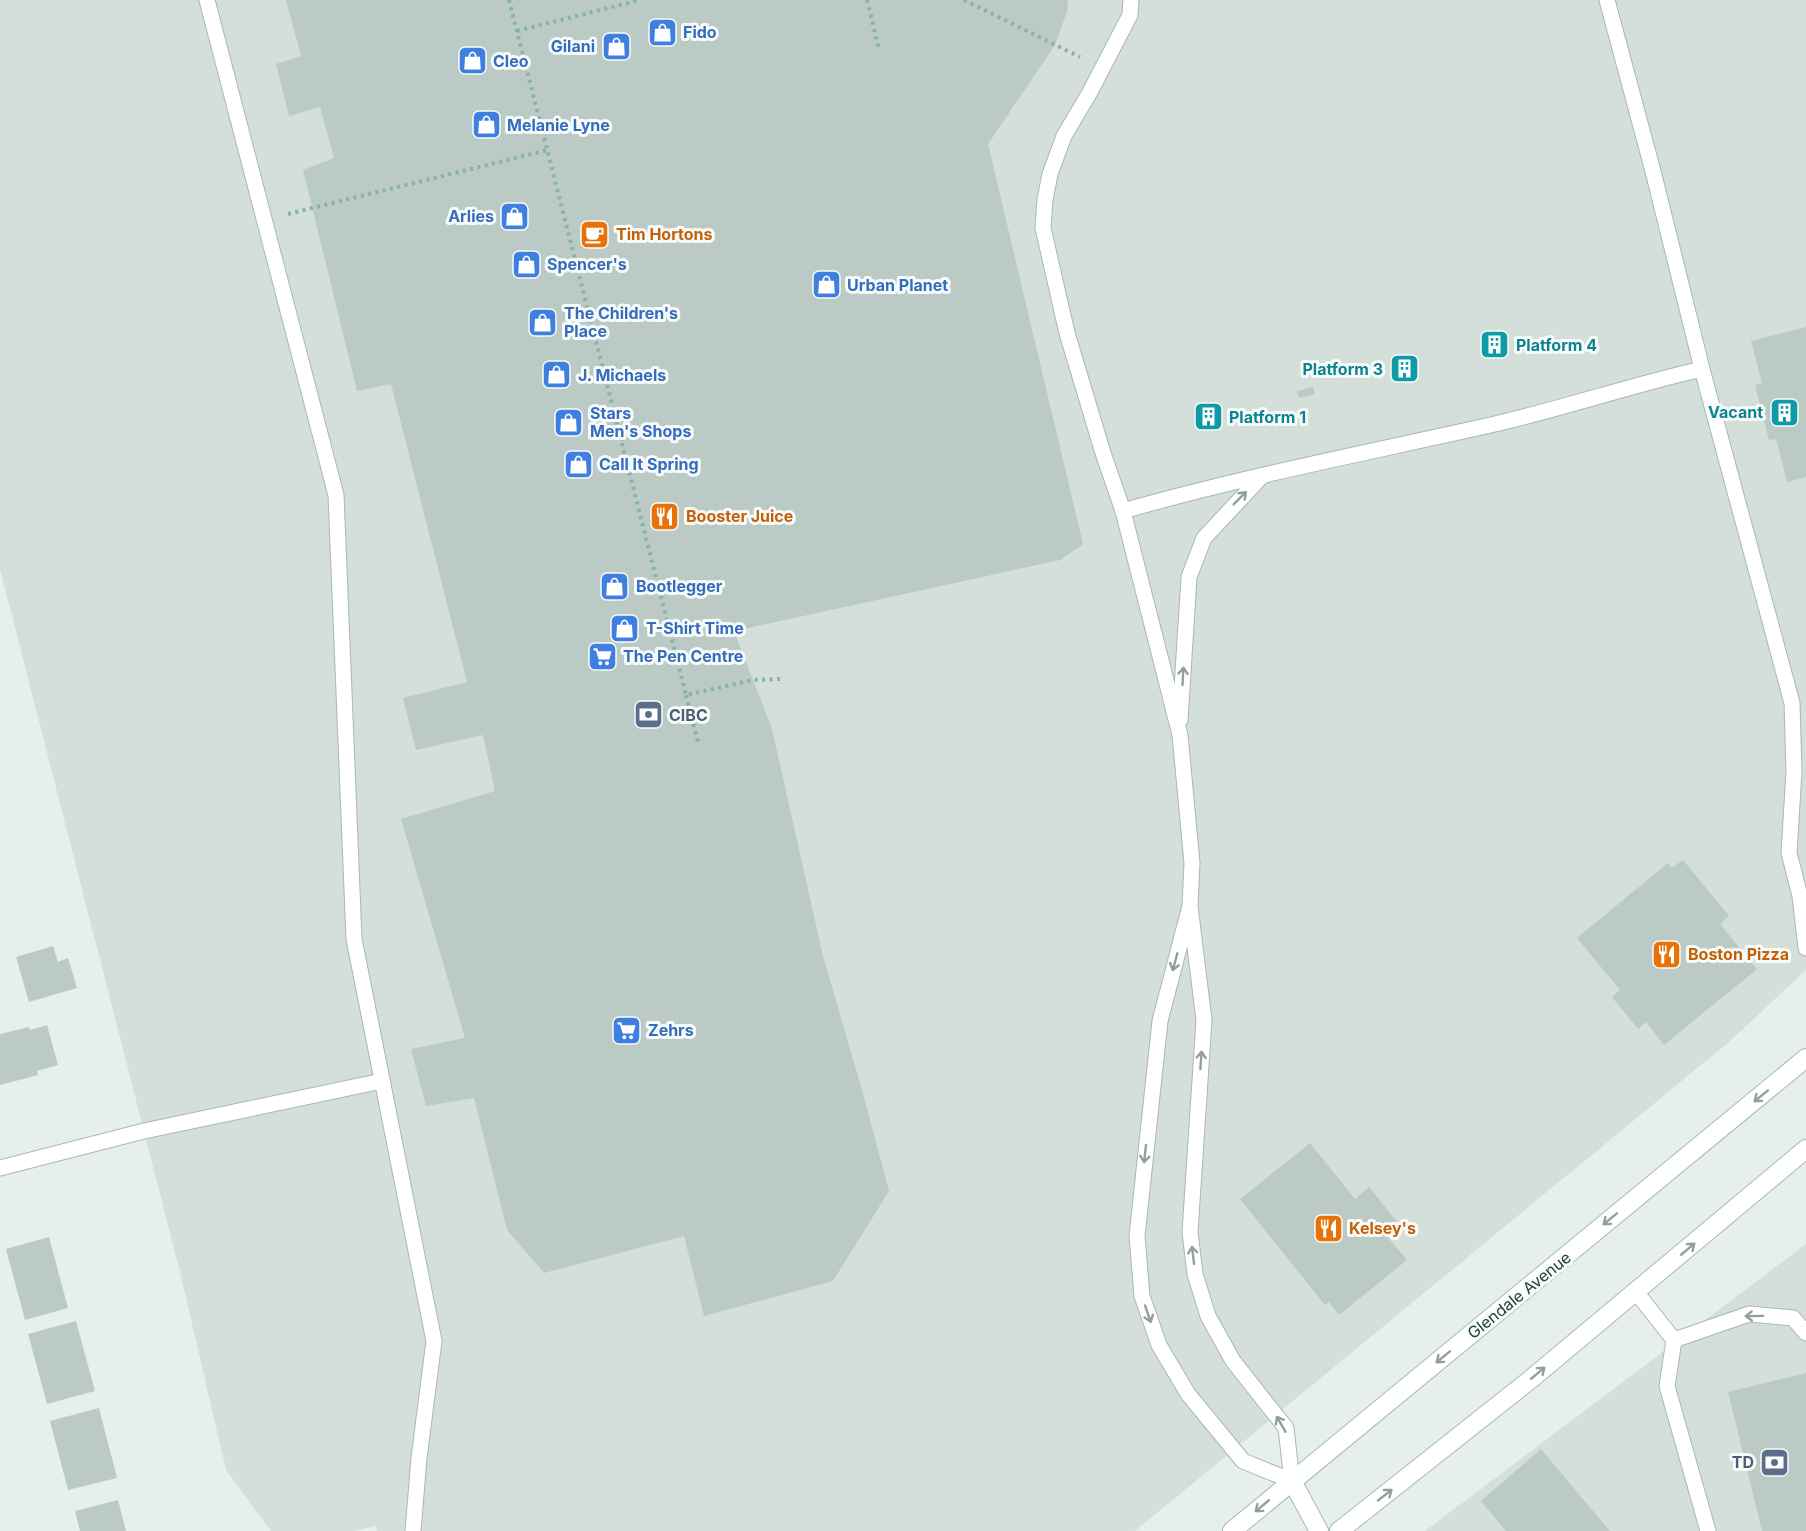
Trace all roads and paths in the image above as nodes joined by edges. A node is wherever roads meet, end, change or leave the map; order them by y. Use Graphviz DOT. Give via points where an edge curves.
graph roads {
  1 [pos="207,0"];
  2 [pos="509,0"];
  3 [pos="640,0"];
  4 [pos="867,0"];
  5 [pos="964,0"];
  6 [pos="1131,0"];
  7 [pos="1607,0"];
  8 [pos="517,31"];
  9 [pos="1055,45"];
  10 [pos="879,49"];
  11 [pos="548,150"];
  12 [pos="312,207"];
  13 [pos="1702,369"];
  14 [pos="665,426"];
  15 [pos="621,439"];
  16 [pos="1264,474"];
  17 [pos="1123,511"];
  18 [pos="780,679"];
  19 [pos="686,695"];
  20 [pos="1180,735"];
  21 [pos="699,746"];
  22 [pos="1803,898"];
  23 [pos="1190,906"];
  24 [pos="1806,948"];
  25 [pos="1806,1058"];
  26 [pos="382,1081"];
  27 [pos="1806,1149"];
  28 [pos="0,1168"];
  29 [pos="1636,1292"];
  30 [pos="1806,1333"];
  31 [pos="1674,1340"];
  32 [pos="1292,1481"];
  33 [pos="413,1531"];
  34 [pos="1232,1531"];
  35 [pos="1319,1531"];
  36 [pos="1339,1531"];
  37 [pos="1708,1531"];
  1 -- 26 [label="lane" via="336,495 354,939"];
  2 -- 8 [label="path"];
  3 -- 8 [label="path"];
  4 -- 10 [label="path"];
  5 -- 9 [label="path"];
  6 -- 17 [label="lane" via="1130,15 1050,174 1043,228 1067,333"];
  7 -- 13 [label="lane"];
  8 -- 11 [label="path"];
  11 -- 12 [label="path"];
  11 -- 15 [label="path"];
  13 -- 16 [label="lane" via="1498,423"];
  13 -- 22 [label="lane" via="1792,703 1790,853"];
  14 -- 15 [label="path"];
  15 -- 19 [label="path"];
  16 -- 17 [label="lane"];
  20 -- 16 [label="lane, one-way" via="1189,577 1204,538"];
  17 -- 20 [label="lane"];
  18 -- 19 [label="path" via="753,680"];
  19 -- 21 [label="path"];
  20 -- 23 [label="lane" via="1192,863"];
  22 -- 24 [label="lane"];
  32 -- 23 [label="lane, one-way" via="1286,1428 1233,1361 1208,1316 1195,1274 1190,1232 1204,1020"];
  23 -- 32 [label="lane, one-way" via="1160,1021 1137,1236 1142,1296 1159,1345 1208,1419 1243,1461"];
  25 -- 32 [label="main road, Glendale Avenue, one-way"];
  26 -- 28 [label="lane" via="144,1131"];
  26 -- 33 [label="lane" via="434,1341"];
  29 -- 27 [label="main road, one-way"];
  29 -- 31 [label="lane"];
  36 -- 29 [label="main road, one-way"];
  30 -- 31 [label="lane, one-way" via="1793,1318 1749,1314"];
  31 -- 37 [label="lane" via="1667,1386"];
  32 -- 34 [label="main road, Glendale Avenue, one-way"];
  32 -- 35 [label="main road"];
}
